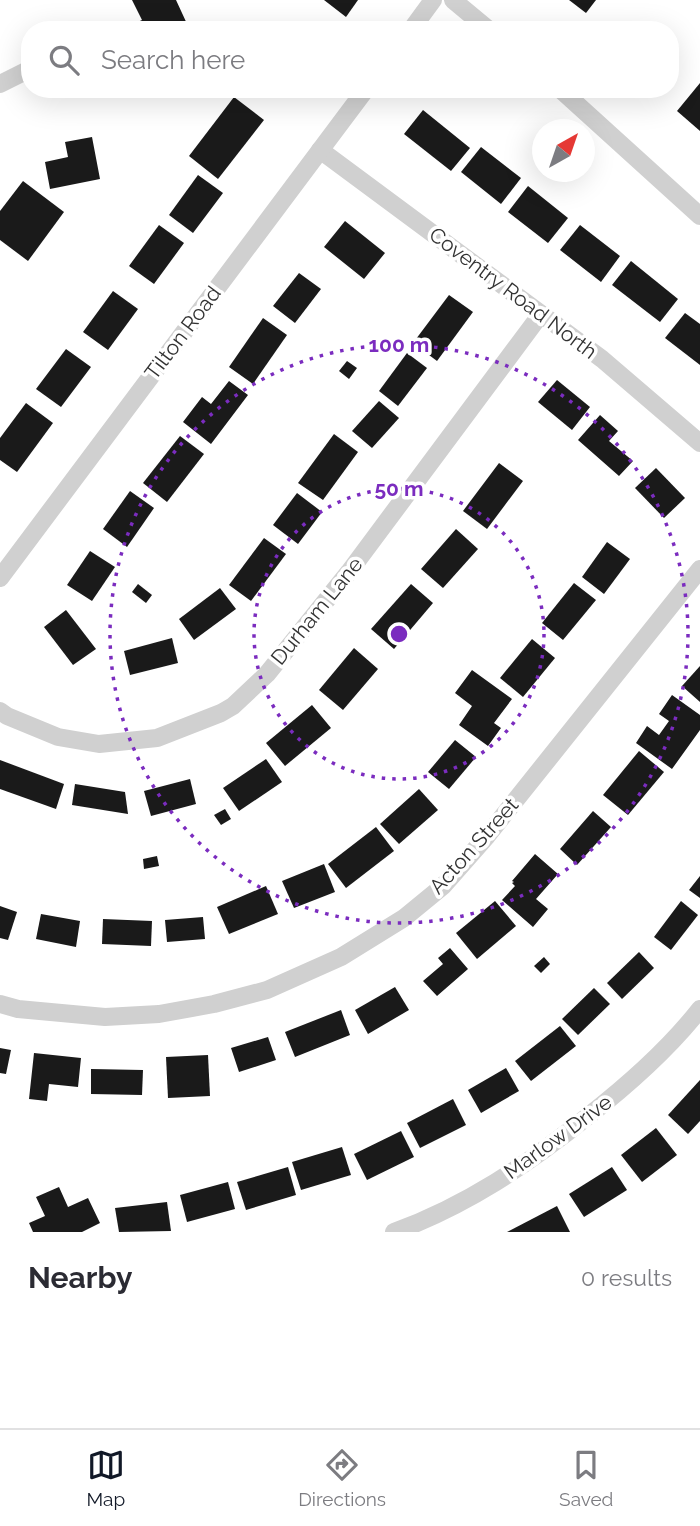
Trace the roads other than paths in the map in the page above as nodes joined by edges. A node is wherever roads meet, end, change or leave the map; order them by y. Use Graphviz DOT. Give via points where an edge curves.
graph roads {
  1 [pos="433,0"];
  2 [pos="453,0"];
  3 [pos="418,21"];
  4 [pos="478,21"];
  5 [pos="21,74"];
  6 [pos="0,84"];
  7 [pos="359,98"];
  8 [pos="570,98"];
  9 [pos="320,150"];
  10 [pos="700,216"];
  11 [pos="541,314"];
  12 [pos="700,443"];
  13 [pos="700,569"];
  14 [pos="0,578"];
  15 [pos="0,711"];
  16 [pos="0,1004"];
  17 [pos="700,1009"];
  18 [pos="394,1232"];
  1 -- 3 [label="street"];
  2 -- 4 [label="street"];
  5 -- 6 [label="street"];
  7 -- 9 [label="street, Tilton Road"];
  8 -- 10 [label="street"];
  9 -- 11 [label="street, Coventry Road North"];
  9 -- 14 [label="street, Tilton Road"];
  11 -- 12 [label="street, Coventry Road North"];
  11 -- 15 [label="street, Durham Lane" via="349,572 267,674 233,706 156,737 99,744 58,737"];
  13 -- 16 [label="street, Acton Street" via="487,836 443,886 404,918 341,957 267,990 214,1004 105,1017"];
  17 -- 18 [label="street, Marlow Drive" via="627,1086 544,1151 484,1190"];
}
